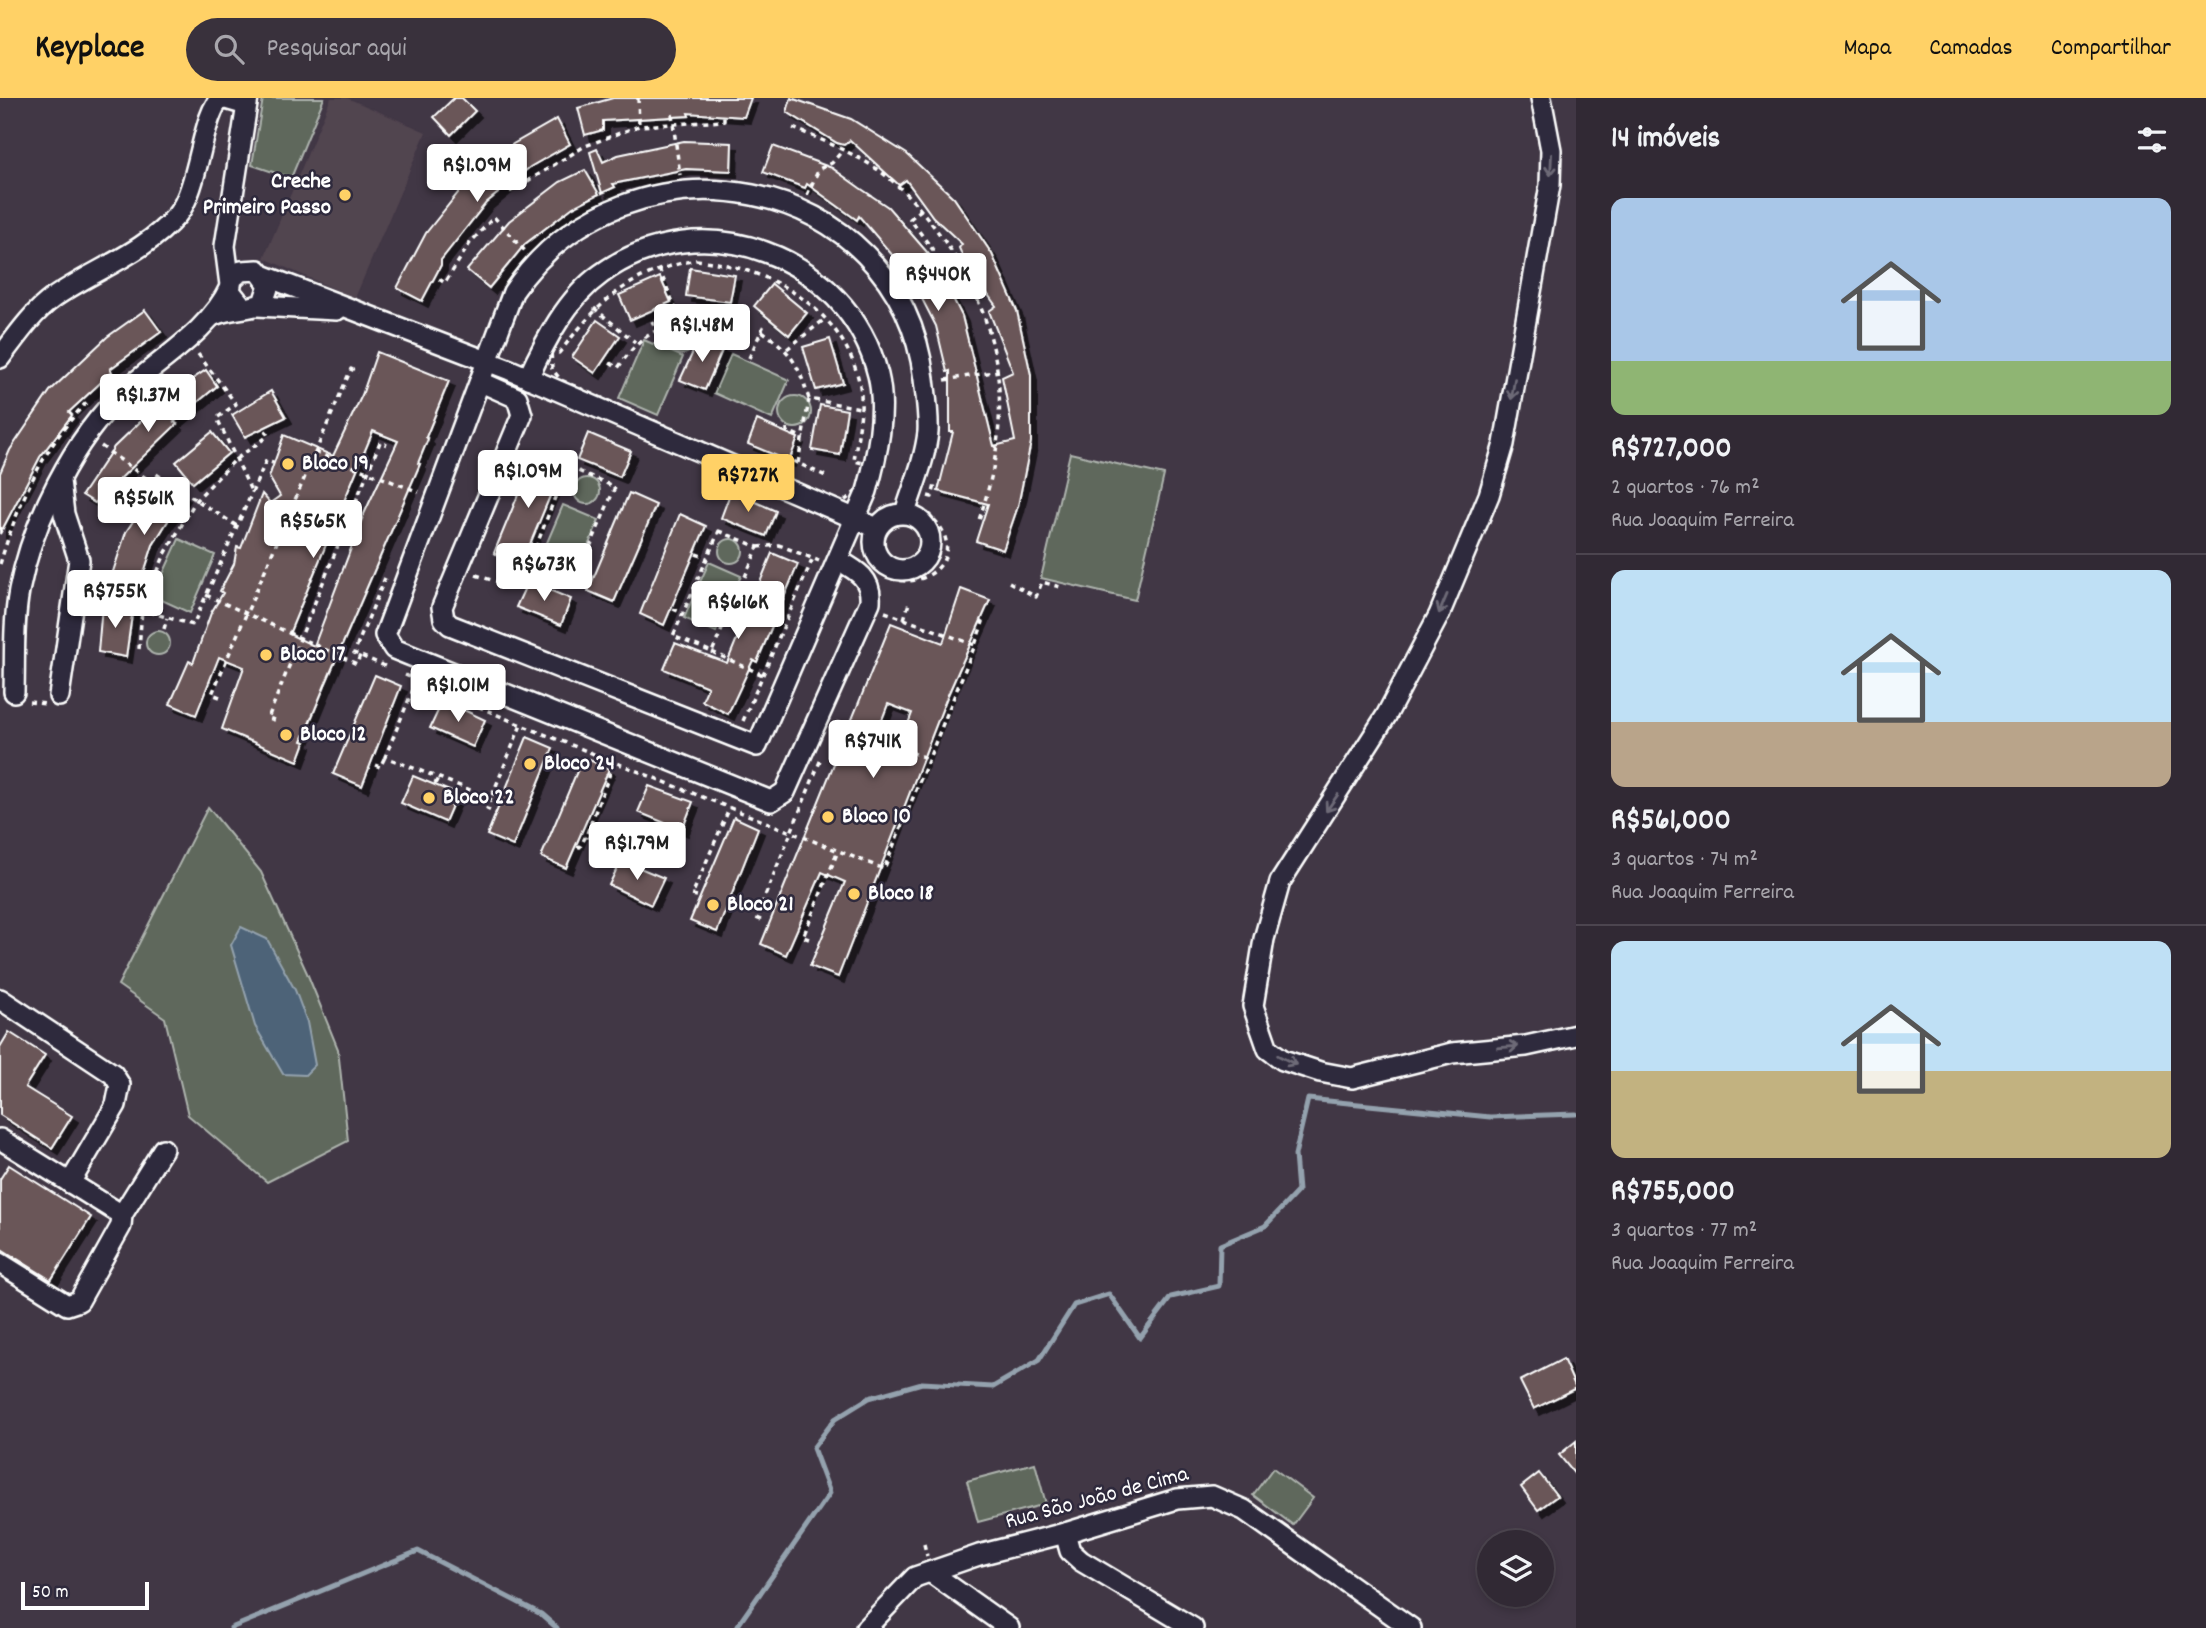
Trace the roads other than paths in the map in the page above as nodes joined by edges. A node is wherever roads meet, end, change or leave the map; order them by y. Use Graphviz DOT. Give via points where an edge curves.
graph roads {
  1 [pos="1541,98"];
  2 [pos="247,101"];
  3 [pos="225,246"];
  4 [pos="257,272"];
  5 [pos="230,286"];
  6 [pos="250,306"];
  7 [pos="352,311"];
  8 [pos="213,315"];
  9 [pos="0,358"];
  10 [pos="487,360"];
  11 [pos="528,378"];
  12 [pos="481,382"];
  13 [pos="60,480"];
  14 [pos="905,513"];
  15 [pos="864,526"];
  16 [pos="838,560"];
  17 [pos="20,697"];
  18 [pos="55,700"];
  19 [pos="0,999"];
  20 [pos="1576,1035"];
  21 [pos="0,1139"];
  22 [pos="163,1149"];
  23 [pos="70,1183"];
  24 [pos="122,1215"];
  25 [pos="0,1263"];
  26 [pos="1065,1533"];
  27 [pos="930,1572"];
  28 [pos="866,1628"];
  29 [pos="1009,1628"];
  30 [pos="1193,1628"];
  31 [pos="1411,1628"];
  1 -- 20 [label="street, one-way" via="1551,150 1549,186 1504,444 1489,495 1438,615 1386,716 1280,882 1264,939 1253,1006 1261,1036 1275,1055 1302,1068 1352,1078 1452,1053 1526,1046"];
  2 -- 3 [label="street"];
  2 -- 9 [label="street" via="222,98 212,107 195,184 178,215 148,241 53,299"];
  3 -- 4 [label="street" via="230,255"];
  3 -- 5 [label="street"];
  4 -- 5 [label="street" via="236,274"];
  4 -- 6 [label="street" via="269,292"];
  4 -- 7 [label="street"];
  5 -- 6 [label="street" via="233,297"];
  5 -- 8 [label="street"];
  6 -- 7 [label="street"];
  6 -- 8 [label="street"];
  7 -- 10 [label="street"];
  8 -- 13 [label="street" via="102,413"];
  10 -- 11 [label="street"];
  10 -- 12 [label="street"];
  10 -- 14 [label="street" via="523,278 580,226 609,208 682,190 721,190 773,200 822,222 865,253 905,309 922,361 928,432"];
  11 -- 15 [label="street"];
  11 -- 15 [label="street" via="567,309 584,288 619,263 675,242 705,239 778,256 819,282 852,318 869,346 881,401"];
  12 -- 16 [label="street" via="517,398 522,415 442,607 450,625 755,746 762,741"];
  12 -- 16 [label="street" via="386,628 387,642 394,649 771,801 785,792 870,602 868,582 862,574"];
  13 -- 17 [label="street" via="27,557 15,625"];
  13 -- 18 [label="street" via="64,514 79,560"];
  14 -- 15 [label="street"];
  14 -- 15 [label="street" via="921,521 930,537 927,554 915,567 897,570 881,561"];
  15 -- 16 [label="street"];
  19 -- 23 [label="street" via="114,1074 120,1085 116,1105"];
  21 -- 23 [label="street"];
  22 -- 24 [label="street"];
  23 -- 24 [label="street"];
  24 -- 25 [label="street" via="121,1226 79,1301 67,1305"];
  26 -- 27 [label="street, Rua São João de Cima"];
  26 -- 30 [label="street" via="1070,1551 1081,1561"];
  26 -- 31 [label="street, Rua São João de Cima" via="1177,1499 1212,1496 1244,1510"];
  27 -- 28 [label="street, Rua São João de Cima" via="915,1577"];
  27 -- 29 [label="street"];
}
